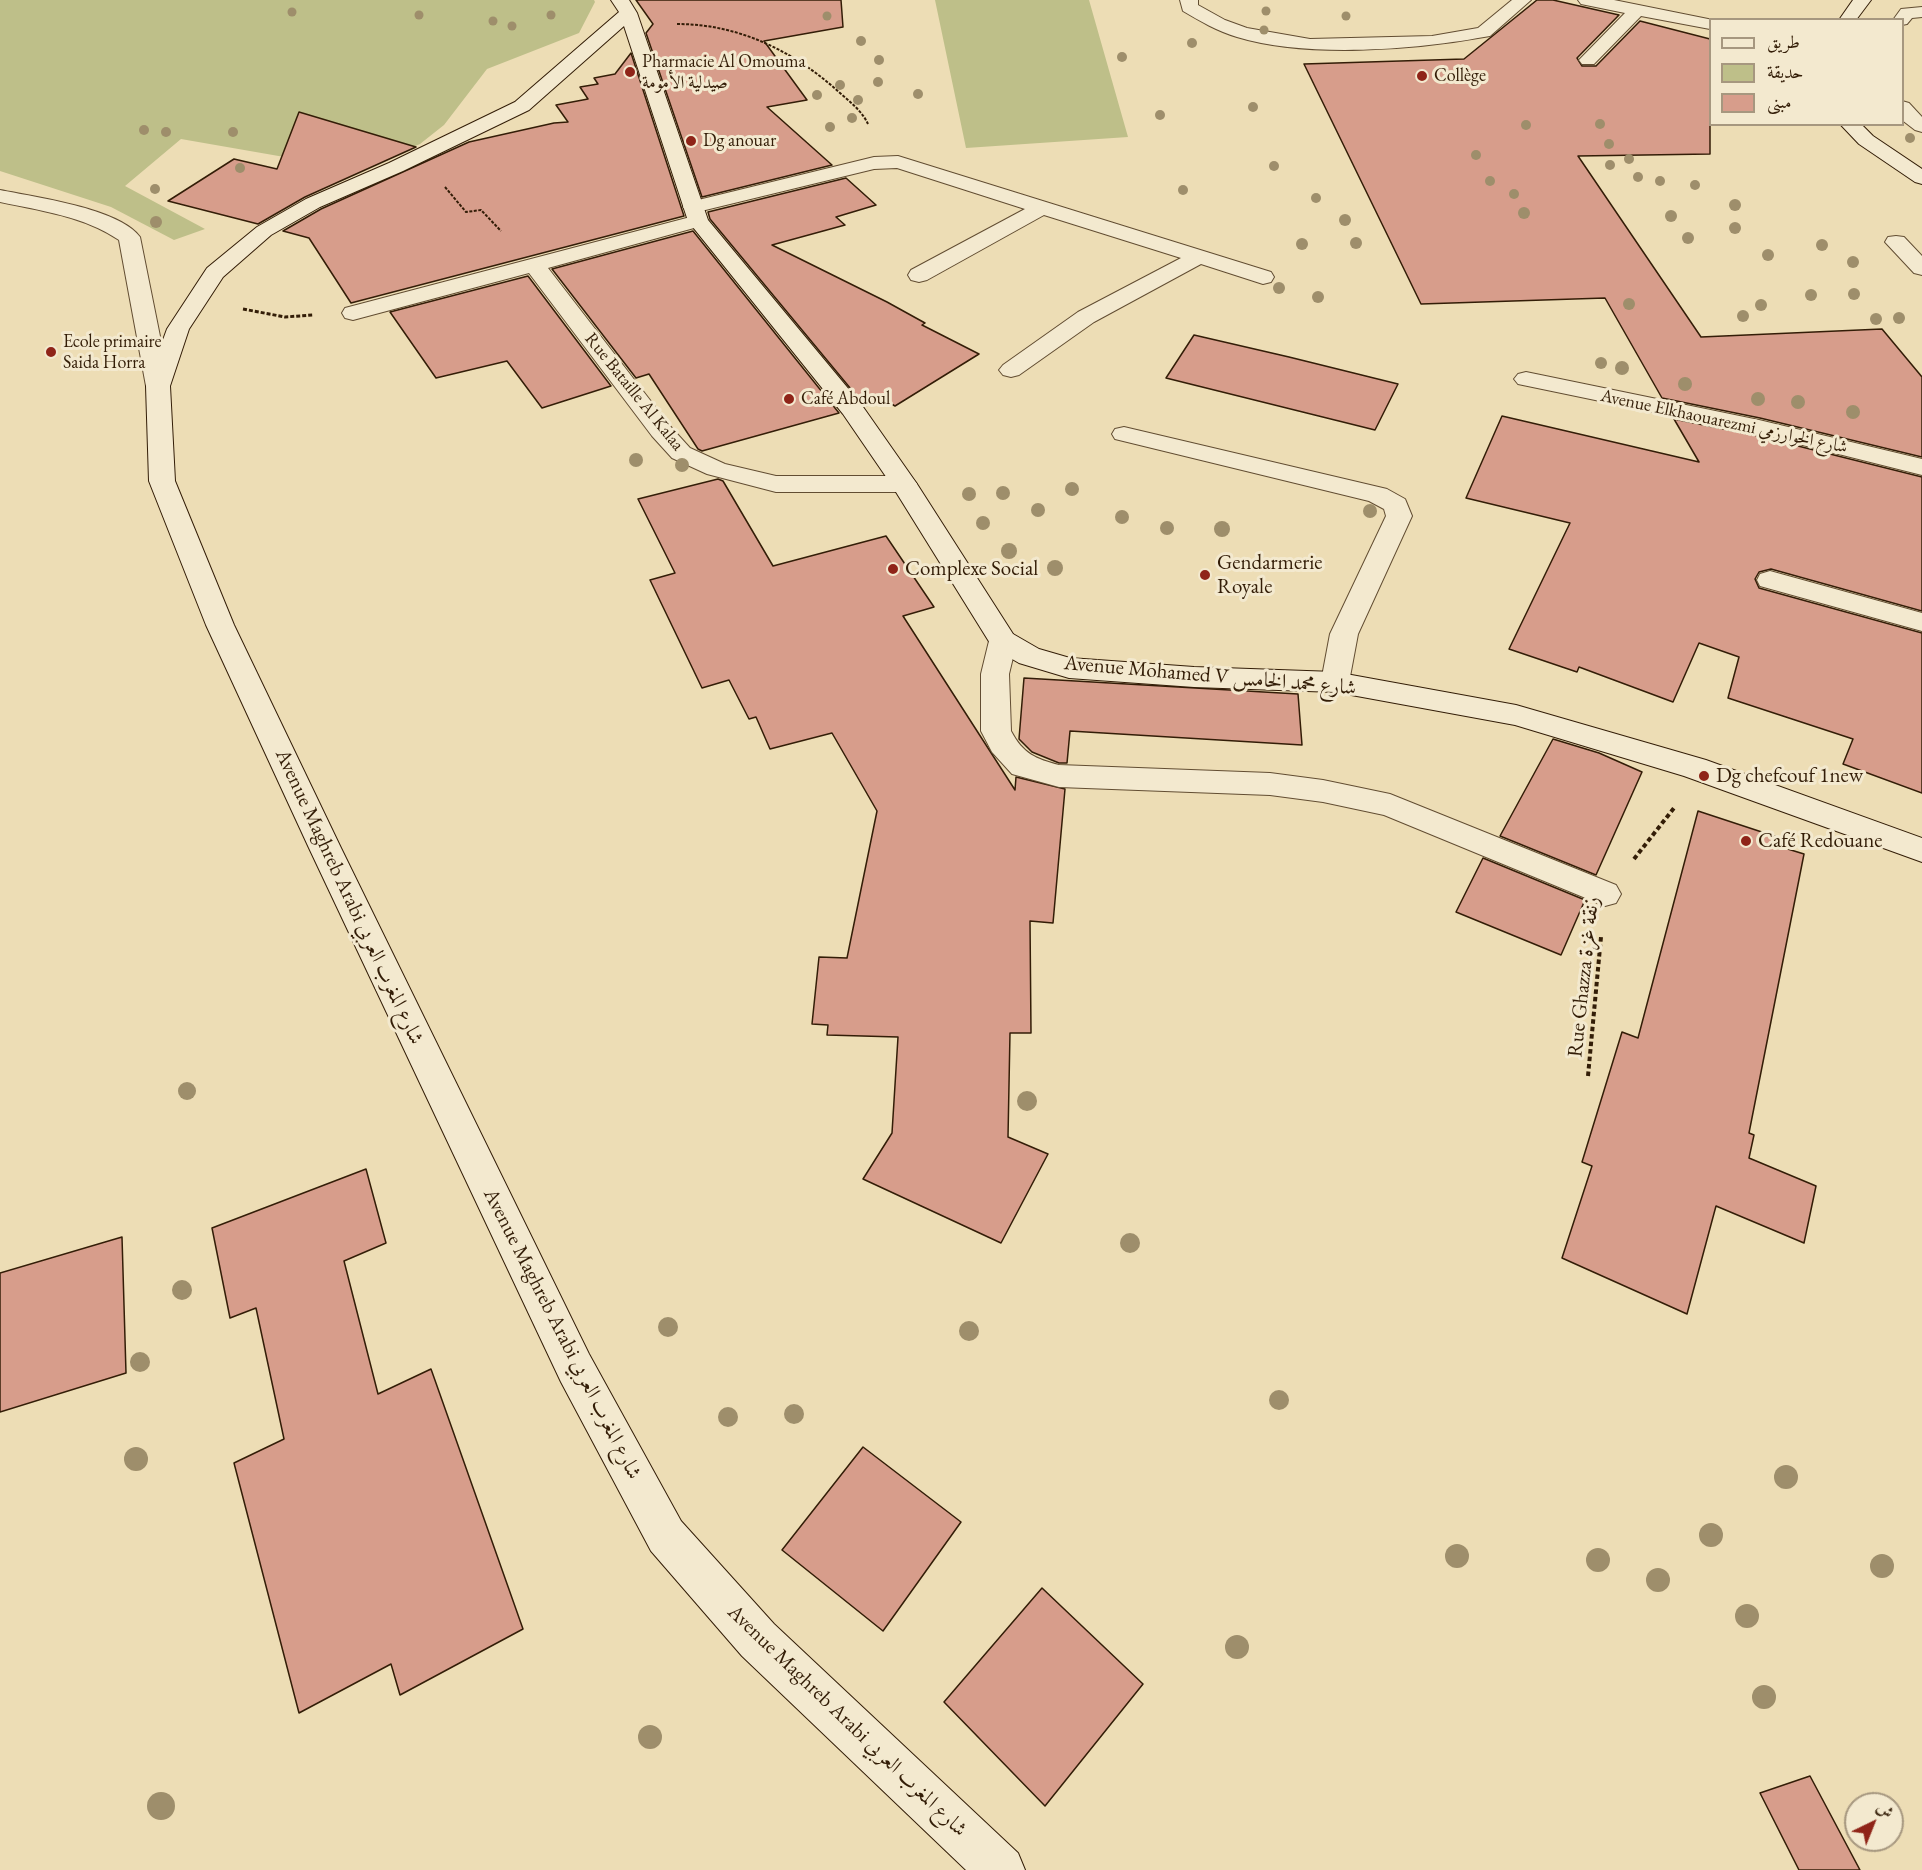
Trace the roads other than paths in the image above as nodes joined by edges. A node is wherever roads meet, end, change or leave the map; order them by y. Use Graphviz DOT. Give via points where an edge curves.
graph roads {
  1 [pos="1189,0"];
  2 [pos="1522,0"];
  3 [pos="1587,0"];
  4 [pos="1862,0"];
  5 [pos="1637,10"];
  6 [pos="1922,12"];
  7 [pos="627,14"];
  8 [pos="1848,18"];
  9 [pos="1903,18"];
  10 [pos="1709,24"];
  11 [pos="1588,60"];
  12 [pos="1904,111"];
  13 [pos="1851,126"];
  14 [pos="1922,126"];
  15 [pos="1922,178"];
  16 [pos="0,196"];
  17 [pos="1043,207"];
  18 [pos="695,214"];
  19 [pos="1896,242"];
  20 [pos="1199,257"];
  21 [pos="535,266"];
  22 [pos="1922,268"];
  23 [pos="920,275"];
  24 [pos="1263,277"];
  25 [pos="353,313"];
  26 [pos="1011,370"];
  27 [pos="1526,379"];
  28 [pos="158,386"];
  29 [pos="1124,434"];
  30 [pos="1922,467"];
  31 [pos="904,484"];
  32 [pos="1770,580"];
  33 [pos="1922,622"];
  34 [pos="1003,641"];
  35 [pos="1335,682"];
  36 [pos="1922,850"];
  37 [pos="1605,894"];
  38 [pos="1001,1870"];
  1 -- 2 [label="street" via="1190,7 1243,33 1310,44 1432,41 1484,32"];
  3 -- 5 [label="street"];
  4 -- 8 [label="street"];
  5 -- 10 [label="street"];
  5 -- 11 [label="street"];
  6 -- 9 [label="street" via="1908,13"];
  7 -- 18 [label="street, Avenue Mohamed V شارع محمد الخامس"];
  7 -- 28 [label="street, Avenue Maghreb Arabi شارع المغرب العربي" via="522,106 313,203 264,231 215,273 178,329"];
  12 -- 14 [label="street"];
  13 -- 15 [label="street"];
  16 -- 28 [label="street" via="76,212 106,222 129,237"];
  17 -- 18 [label="street" via="922,168 887,162"];
  17 -- 20 [label="street"];
  17 -- 23 [label="street"];
  18 -- 21 [label="street"];
  18 -- 31 [label="street, Avenue Mohamed V شارع محمد الخامس" via="852,409"];
  19 -- 22 [label="street"];
  20 -- 24 [label="street"];
  20 -- 26 [label="street" via="1086,317"];
  21 -- 25 [label="street"];
  21 -- 31 [label="street, Rue Bataille Al Kalaa" via="681,453 716,469 776,484"];
  27 -- 30 [label="street, Avenue Elkhaouarezmi شارع الخوارزمي" via="1760,427"];
  28 -- 38 [label="street, Avenue Maghreb Arabi شارع المغرب العربي" via="162,482 220,625 575,1368 666,1536 758,1640"];
  29 -- 35 [label="street" via="1378,495 1395,505 1399,516 1344,634"];
  31 -- 34 [label="street, Avenue Mohamed V شارع محمد الخامس"];
  32 -- 33 [label="street"];
  34 -- 35 [label="street, Avenue Mohamed V شارع محمد الخامس" via="1029,656 1069,668"];
  34 -- 37 [label="street" via="995,674 996,731 1003,745 1023,766 1059,776 1270,784 1323,791 1390,806"];
  35 -- 36 [label="street, Avenue Mohamed V شارع محمد الخامس" via="1516,715 1695,768"];
}
